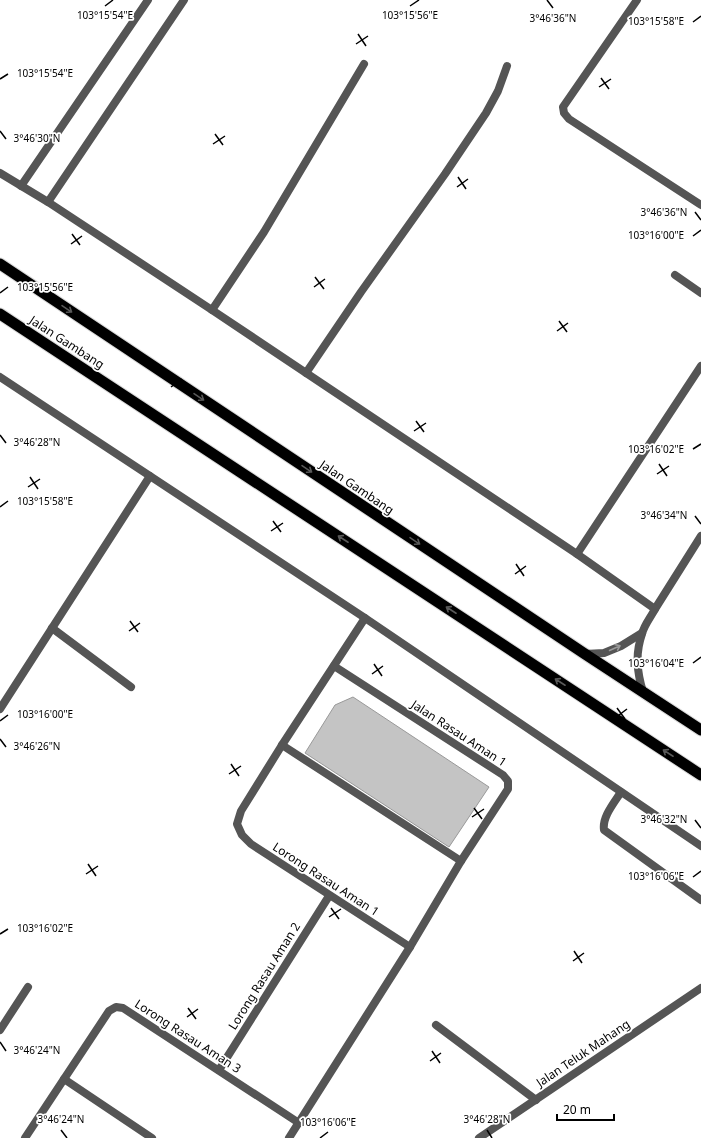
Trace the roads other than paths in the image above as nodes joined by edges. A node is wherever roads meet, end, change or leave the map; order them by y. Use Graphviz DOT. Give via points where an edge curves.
graph roads {
  1 [pos="148,0"];
  2 [pos="184,0"];
  3 [pos="637,0"];
  4 [pos="364,64"];
  5 [pos="507,66"];
  6 [pos="0,173"];
  7 [pos="21,186"];
  8 [pos="48,202"];
  9 [pos="700,204"];
  10 [pos="0,264"];
  11 [pos="675,275"];
  12 [pos="701,293"];
  13 [pos="212,310"];
  14 [pos="0,314"];
  15 [pos="701,366"];
  16 [pos="306,374"];
  17 [pos="0,377"];
  18 [pos="150,476"];
  19 [pos="701,536"];
  20 [pos="577,554"];
  21 [pos="655,609"];
  22 [pos="365,618"];
  23 [pos="52,628"];
  24 [pos="642,633"];
  25 [pos="585,654"];
  26 [pos="334,666"];
  27 [pos="131,687"];
  28 [pos="643,692"];
  29 [pos="0,709"];
  30 [pos="701,730"];
  31 [pos="282,745"];
  32 [pos="701,775"];
  33 [pos="621,792"];
  34 [pos="701,846"];
  35 [pos="461,861"];
  36 [pos="329,896"];
  37 [pos="701,900"];
  38 [pos="410,947"];
  39 [pos="28,987"];
  40 [pos="701,988"];
  41 [pos="436,1025"];
  42 [pos="0,1030"];
  43 [pos="219,1070"];
  44 [pos="64,1079"];
  45 [pos="536,1100"];
  46 [pos="299,1123"];
  47 [pos="25,1138"];
  48 [pos="152,1138"];
  49 [pos="289,1138"];
  50 [pos="479,1138"];
  1 -- 7 [label="street"];
  2 -- 8 [label="street"];
  3 -- 9 [label="street" via="563,107 564,113 576,124"];
  4 -- 13 [label="street" via="264,232"];
  5 -- 16 [label="street" via="486,113"];
  6 -- 7 [label="street"];
  7 -- 8 [label="street"];
  8 -- 13 [label="street"];
  10 -- 25 [label="highway, Jalan Gambang, one-way"];
  11 -- 12 [label="street"];
  13 -- 16 [label="street"];
  32 -- 14 [label="highway, Jalan Gambang, one-way"];
  15 -- 20 [label="street"];
  16 -- 20 [label="street"];
  17 -- 18 [label="street"];
  18 -- 22 [label="street"];
  18 -- 23 [label="street"];
  19 -- 21 [label="street"];
  20 -- 21 [label="street"];
  21 -- 24 [label="street"];
  22 -- 26 [label="street"];
  22 -- 33 [label="street"];
  23 -- 27 [label="street"];
  23 -- 29 [label="street"];
  25 -- 24 [label="street, one-way" via="604,653"];
  24 -- 28 [label="street" via="637,655 638,675"];
  25 -- 28 [label="highway, Jalan Gambang"];
  26 -- 31 [label="street"];
  26 -- 35 [label="street, Jalan Rasau Aman 1" via="508,781 508,789"];
  28 -- 30 [label="highway, Jalan Gambang"];
  31 -- 35 [label="street"];
  31 -- 36 [label="street, Lorong Rasau Aman 1" via="241,811 237,824 242,835 251,844"];
  33 -- 34 [label="street"];
  33 -- 37 [label="street" via="606,817 604,830"];
  35 -- 38 [label="street, Jalan Rasau Aman 1"];
  36 -- 38 [label="street, Lorong Rasau Aman 1"];
  36 -- 43 [label="street, Lorong Rasau Aman 2"];
  38 -- 46 [label="street, Jalan Rasau Aman 1"];
  39 -- 42 [label="street"];
  40 -- 45 [label="street, Jalan Teluk Mahang"];
  41 -- 45 [label="street"];
  43 -- 44 [label="street, Lorong Rasau Aman 3" via="123,1008 116,1007 109,1011"];
  43 -- 46 [label="street, Lorong Rasau Aman 3"];
  44 -- 47 [label="street, Lorong Rasau Aman 3"];
  44 -- 48 [label="street"];
  45 -- 50 [label="street, Jalan Teluk Mahang"];
  46 -- 49 [label="street, Jalan Rasau Aman 1"];
}
